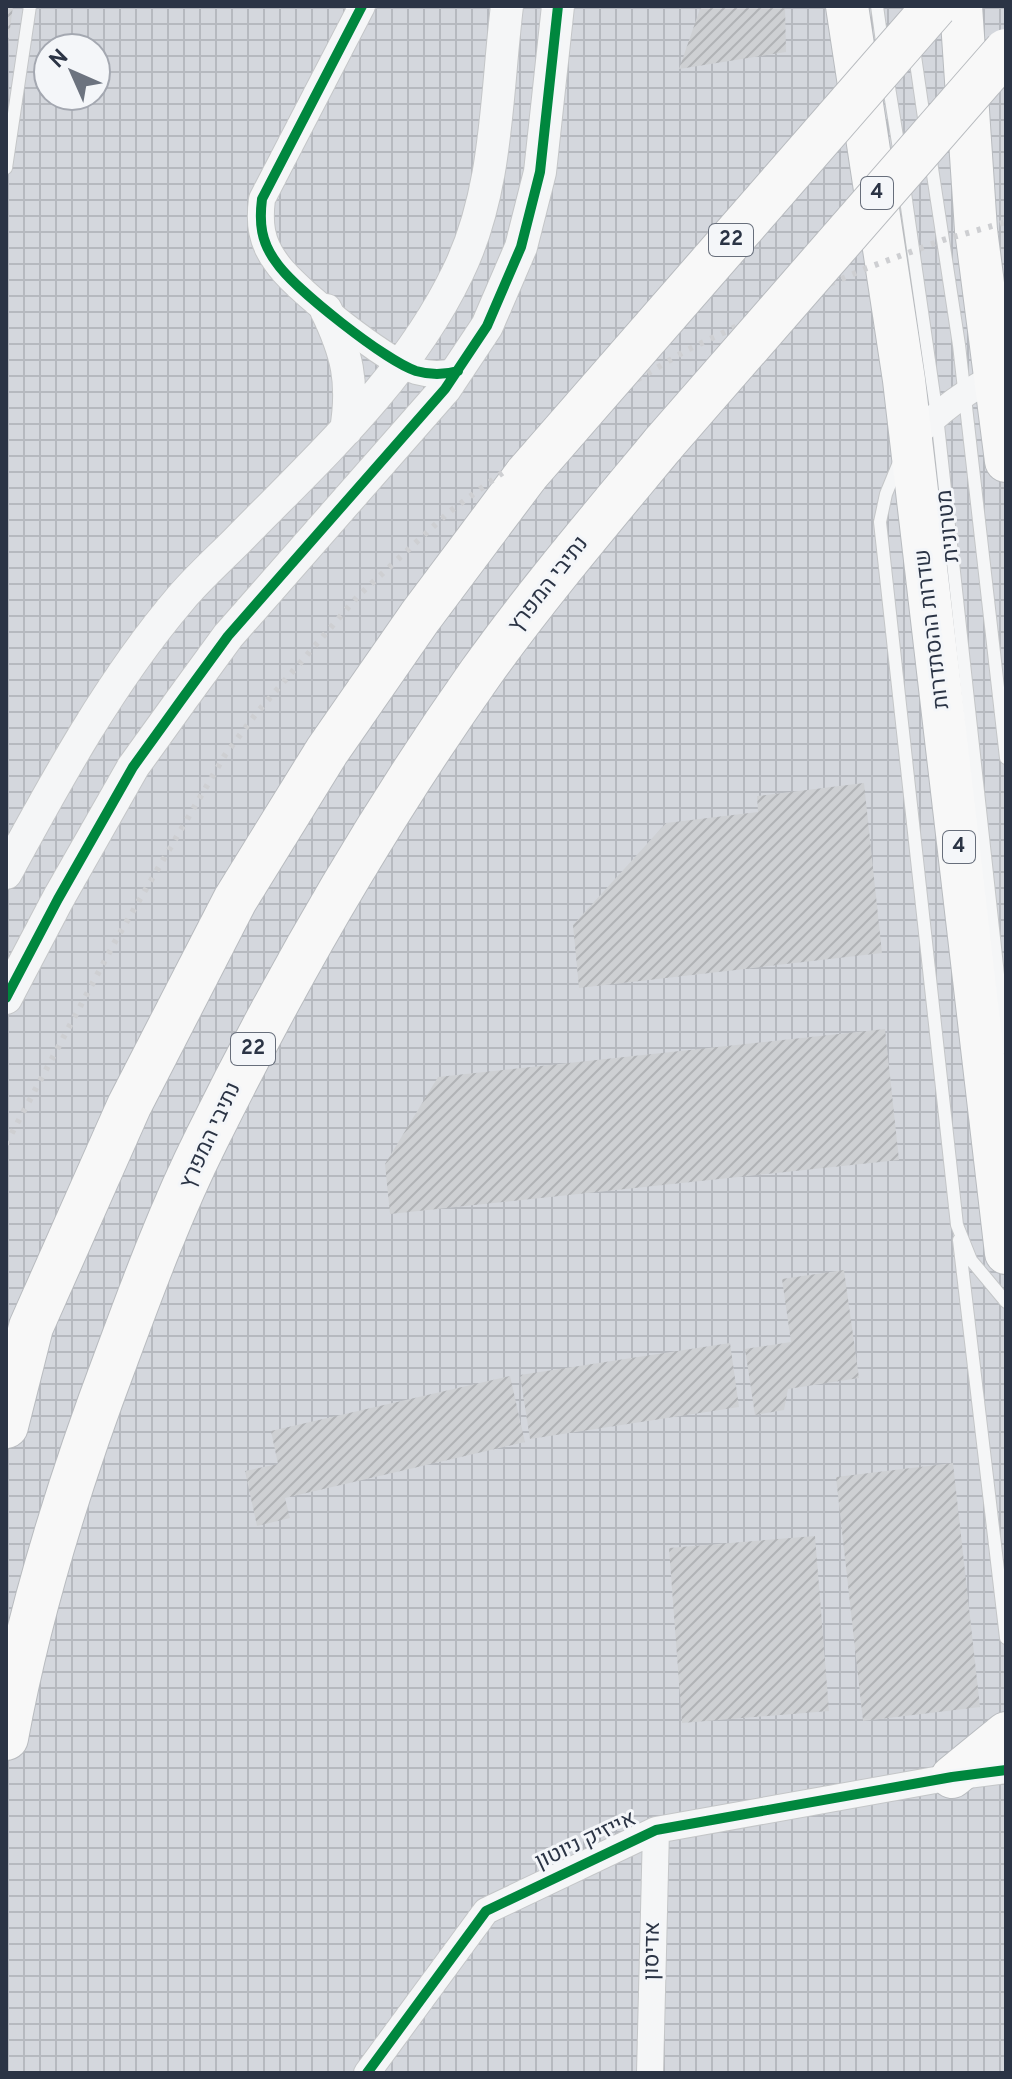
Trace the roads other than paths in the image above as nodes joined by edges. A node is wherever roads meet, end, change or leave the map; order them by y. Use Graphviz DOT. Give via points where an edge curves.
graph roads {
  1 [pos="30,6"];
  2 [pos="362,6"];
  3 [pos="507,6"];
  4 [pos="558,6"];
  5 [pos="847,6"];
  6 [pos="877,6"];
  7 [pos="961,6"];
  8 [pos="922,14"];
  9 [pos="1006,51"];
  10 [pos="6,168"];
  11 [pos="326,310"];
  12 [pos="402,365"];
  13 [pos="458,371"];
  14 [pos="989,382"];
  15 [pos="924,428"];
  16 [pos="346,430"];
  17 [pos="1006,461"];
  18 [pos="1006,758"];
  19 [pos="6,873"];
  20 [pos="6,998"];
  21 [pos="1006,1048"];
  22 [pos="957,1225"];
  23 [pos="1006,1253"];
  24 [pos="1006,1302"];
  25 [pos="31,1327"];
  26 [pos="6,1390"];
  27 [pos="6,1426"];
  28 [pos="1006,1638"];
  29 [pos="1006,1733"];
  30 [pos="6,1738"];
  31 [pos="1006,1770"];
  32 [pos="952,1777"];
  33 [pos="1006,1788"];
  34 [pos="656,1830"];
  35 [pos="367,2073"];
  36 [pos="650,2073"];
  1 -- 10 [label="lane"];
  2 -- 11 [label="street" via="262,199 259,223 276,263"];
  3 -- 12 [label="street" via="492,164 474,232 431,323"];
  4 -- 13 [label="street" via="540,172 521,247 487,326"];
  5 -- 15 [label="highway, שדרות ההסתדרות / 4"];
  6 -- 15 [label="lane, מטרונית"];
  7 -- 14 [label="highway"];
  8 -- 14 [label="lane, מטרונית"];
  8 -- 25 [label="highway, 22, bridge" via="527,474 327,751 235,900 129,1106"];
  9 -- 30 [label="highway, נתיבי המפרץ / 22, bridge" via="664,443 481,673 398,798 285,987 205,1141 139,1296 70,1486 32,1615"];
  11 -- 12 [label="street"];
  11 -- 16 [label="street" via="349,369"];
  12 -- 13 [label="street" via="435,374"];
  12 -- 16 [label="street"];
  13 -- 20 [label="street" via="228,636 182,699 133,767"];
  14 -- 15 [label="street"];
  14 -- 17 [label="highway"];
  14 -- 18 [label="lane, מטרונית"];
  15 -- 21 [label="lane, מטרונית"];
  15 -- 22 [label="lane" via="886,494 880,522"];
  15 -- 23 [label="highway, שדרות ההסתדרות / 4"];
  16 -- 19 [label="street" via="181,597 86,733"];
  22 -- 24 [label="lane" via="971,1260"];
  22 -- 28 [label="lane"];
  25 -- 26 [label="highway"];
  25 -- 27 [label="highway, 22"];
  29 -- 32 [label="highway"];
  31 -- 32 [label="street, אייזיק ניוטון"];
  32 -- 33 [label="street, אייזיק ניוטון"];
  32 -- 34 [label="street, אייזיק ניוטון"];
  34 -- 35 [label="street, אייזיק ניוטון" via="486,1911"];
  34 -- 36 [label="street, אדיסון"];
}
